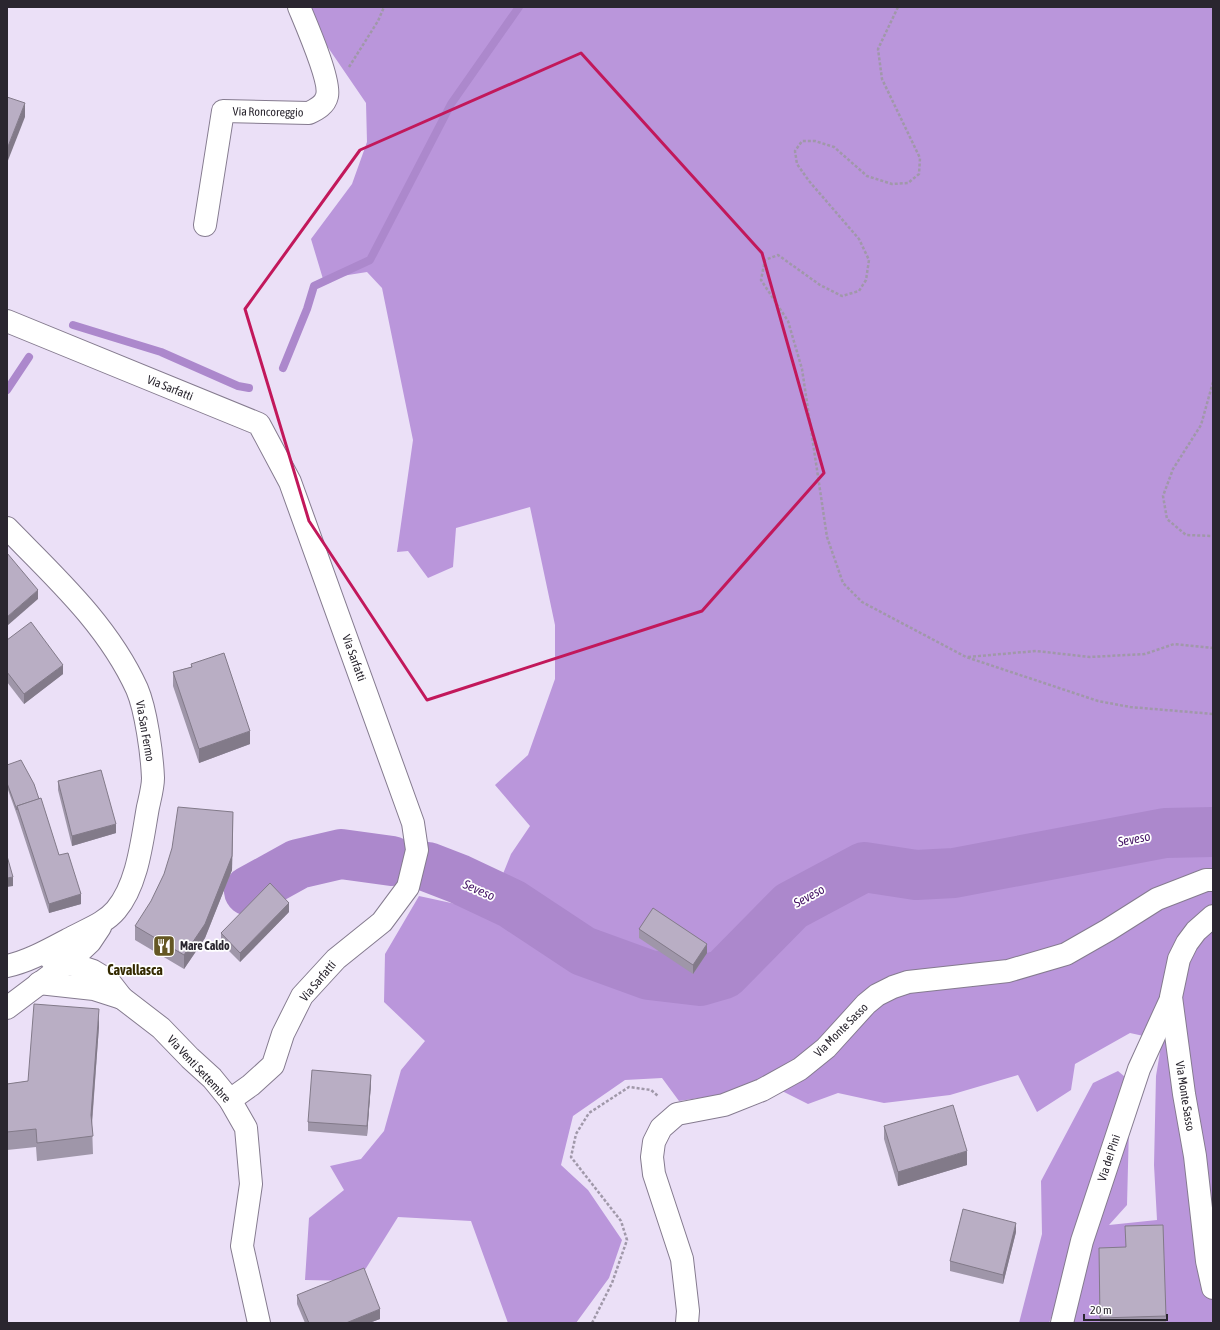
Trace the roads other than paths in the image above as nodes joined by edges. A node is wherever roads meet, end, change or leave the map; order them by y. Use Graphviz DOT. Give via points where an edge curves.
graph roads {
  1 [pos="300,7"];
  2 [pos="205,225"];
  3 [pos="7,321"];
  4 [pos="7,528"];
  5 [pos="1213,880"];
  6 [pos="1213,916"];
  7 [pos="104,921"];
  8 [pos="31,958"];
  9 [pos="67,963"];
  10 [pos="7,966"];
  11 [pos="39,983"];
  12 [pos="1171,997"];
  13 [pos="122,998"];
  14 [pos="7,1008"];
  15 [pos="230,1100"];
  16 [pos="1213,1288"];
  17 [pos="259,1323"];
  18 [pos="687,1323"];
  19 [pos="1062,1323"];
  1 -- 2 [label="street, Via Roncoreggio" via="326,78 327,96 321,106 309,113 223,111"];
  3 -- 15 [label="street, Via Sarfatti" via="259,424 290,482 413,823 416,850 408,888 382,922 336,959 302,996 283,1034 273,1065"];
  4 -- 7 [label="street, Via San Fermo" via="64,586 110,640 137,690 146,724 153,779 141,846 125,898"];
  5 -- 18 [label="street, Via Monte Sasso" via="1206,880 1157,899 1066,954 1008,971 908,982 893,987 866,1004 826,1048 800,1069 762,1090 724,1105 677,1114 660,1128 654,1142 652,1157 654,1174 682,1259"];
  6 -- 12 [label="street, Via Monte Sasso" via="1196,931 1184,948 1179,959"];
  7 -- 8 [label="street"];
  7 -- 9 [label="street" via="90,942"];
  8 -- 9 [label="street, Via Venti Settembre"];
  8 -- 10 [label="street"];
  9 -- 11 [label="street"];
  9 -- 13 [label="street, Via Venti Settembre" via="101,975"];
  11 -- 13 [label="street, Via Venti Settembre" via="94,989"];
  11 -- 14 [label="street"];
  12 -- 16 [label="street, Via Monte Sasso" via="1184,1094 1196,1156 1207,1261"];
  12 -- 19 [label="street, Via dei Pini" via="1139,1069 1082,1241"];
  13 -- 15 [label="street, Via Venti Settembre" via="161,1028 212,1078"];
  15 -- 17 [label="street, Via Venti Settembre" via="246,1128 251,1184 242,1246"];
}
